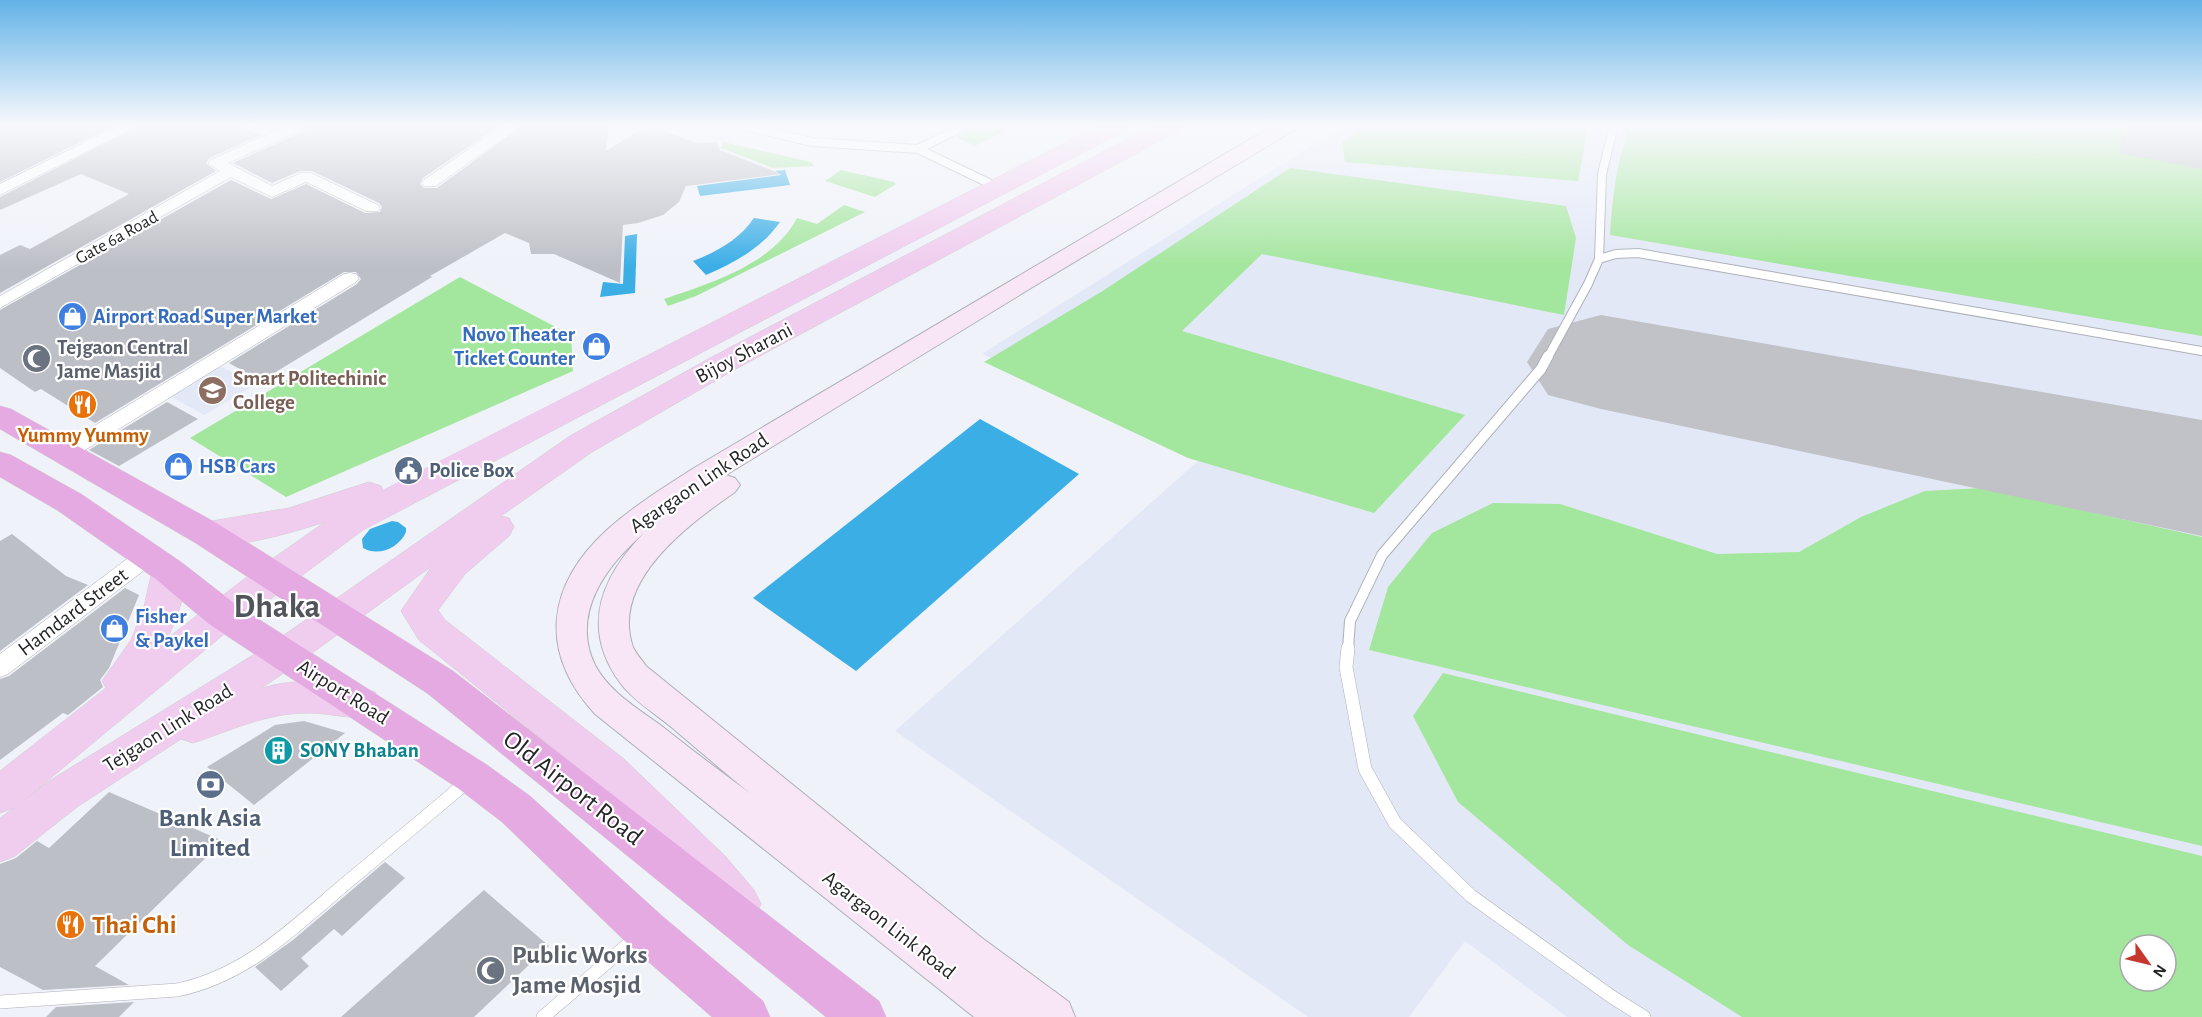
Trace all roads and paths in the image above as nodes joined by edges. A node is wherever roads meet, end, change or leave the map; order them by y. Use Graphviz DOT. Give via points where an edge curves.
graph roads {
  1 [pos="36,172"];
  2 [pos="228,172"];
  3 [pos="234,172"];
  4 [pos="445,172"];
  5 [pos="967,172"];
  6 [pos="1022,172"];
  7 [pos="1083,172"];
  8 [pos="1209,172"];
  9 [pos="1236,172"];
  10 [pos="1602,172"];
  11 [pos="430,183"];
  12 [pos="995,186"];
  13 [pos="0,190"];
  14 [pos="372,208"];
  15 [pos="1599,259"];
  16 [pos="350,278"];
  17 [pos="0,303"];
  18 [pos="759,345"];
  19 [pos="2202,351"];
  20 [pos="0,416"];
  21 [pos="496,444"];
  22 [pos="65,453"];
  23 [pos="0,463"];
  24 [pos="206,533"];
  25 [pos="158,564"];
  26 [pos="272,576"];
  27 [pos="222,614"];
  28 [pos="338,615"];
  29 [pos="284,654"];
  30 [pos="0,668"];
  31 [pos="362,703"];
  32 [pos="473,777"];
  33 [pos="49,781"];
  34 [pos="0,795"];
  35 [pos="0,843"];
  36 [pos="645,930"];
  37 [pos="771,942"];
  38 [pos="0,1002"];
  39 [pos="543,1017"];
  40 [pos="747,1017"];
  41 [pos="862,1017"];
  42 [pos="1007,1017"];
  43 [pos="1054,1017"];
  44 [pos="1644,1017"];
  1 -- 13 [label="street"];
  2 -- 17 [label="street, Gate 6a Road"];
  3 -- 14 [label="street" via="272,192 306,176"];
  4 -- 11 [label="street"];
  5 -- 12 [label="lane"];
  6 -- 12 [label="main road, Bijoy Sharani"];
  7 -- 18 [label="main road, Bijoy Sharani"];
  8 -- 42 [label="main road, Agargaon Link Road" via="704,475 612,544 578,590 572,618 573,644 576,664 587,684"];
  9 -- 43 [label="main road, Agargaon Link Road" via="803,434 702,500 648,548 627,573 613,615 616,645 634,676 968,952"];
  10 -- 15 [label="lane"];
  12 -- 21 [label="main road, Bijoy Sharani"];
  15 -- 19 [label="lane" via="1638,253"];
  15 -- 44 [label="lane" via="1541,369 1382,555 1350,621 1346,667 1365,769 1395,823 1471,896"];
  16 -- 22 [label="street"];
  18 -- 28 [label="main road, Bijoy Sharani" via="581,444"];
  18 -- 37 [label="main road" via="736,371 597,455 472,546 444,572 419,610 432,630 610,771 710,870"];
  20 -- 22 [label="highway"];
  21 -- 24 [label="main road" via="354,500 280,524"];
  21 -- 26 [label="main road, Bijoy Sharani" via="351,520"];
  22 -- 24 [label="highway"];
  23 -- 25 [label="highway, Airport Road" via="69,502"];
  24 -- 26 [label="highway"];
  25 -- 27 [label="highway, Airport Road"];
  25 -- 30 [label="street, Hamdard Street"];
  25 -- 33 [label="main road" via="162,607 146,647"];
  26 -- 27 [label="main road, Tejgaon Link Road"];
  26 -- 28 [label="highway, Old Airport Road"];
  27 -- 29 [label="highway, Airport Road"];
  27 -- 33 [label="main road, Tejgaon Link Road"];
  28 -- 29 [label="main road, Tejgaon Link Road"];
  28 -- 37 [label="highway, Old Airport Road" via="440,682"];
  29 -- 31 [label="highway, Airport Road"];
  29 -- 33 [label="main road, Tejgaon Link Road"];
  31 -- 32 [label="highway, Airport Road"];
  31 -- 33 [label="main road" via="306,697 264,703 196,725 130,757"];
  32 -- 36 [label="highway, Airport Road" via="516,809"];
  32 -- 38 [label="lane" via="284,934 242,967 217,980 196,988"];
  33 -- 34 [label="main road, Tejgaon Link Road"];
  33 -- 35 [label="main road, Tejgaon Link Road"];
  36 -- 39 [label="lane"];
  36 -- 40 [label="highway, Airport Road"];
  37 -- 41 [label="highway, Old Airport Road"];
}
